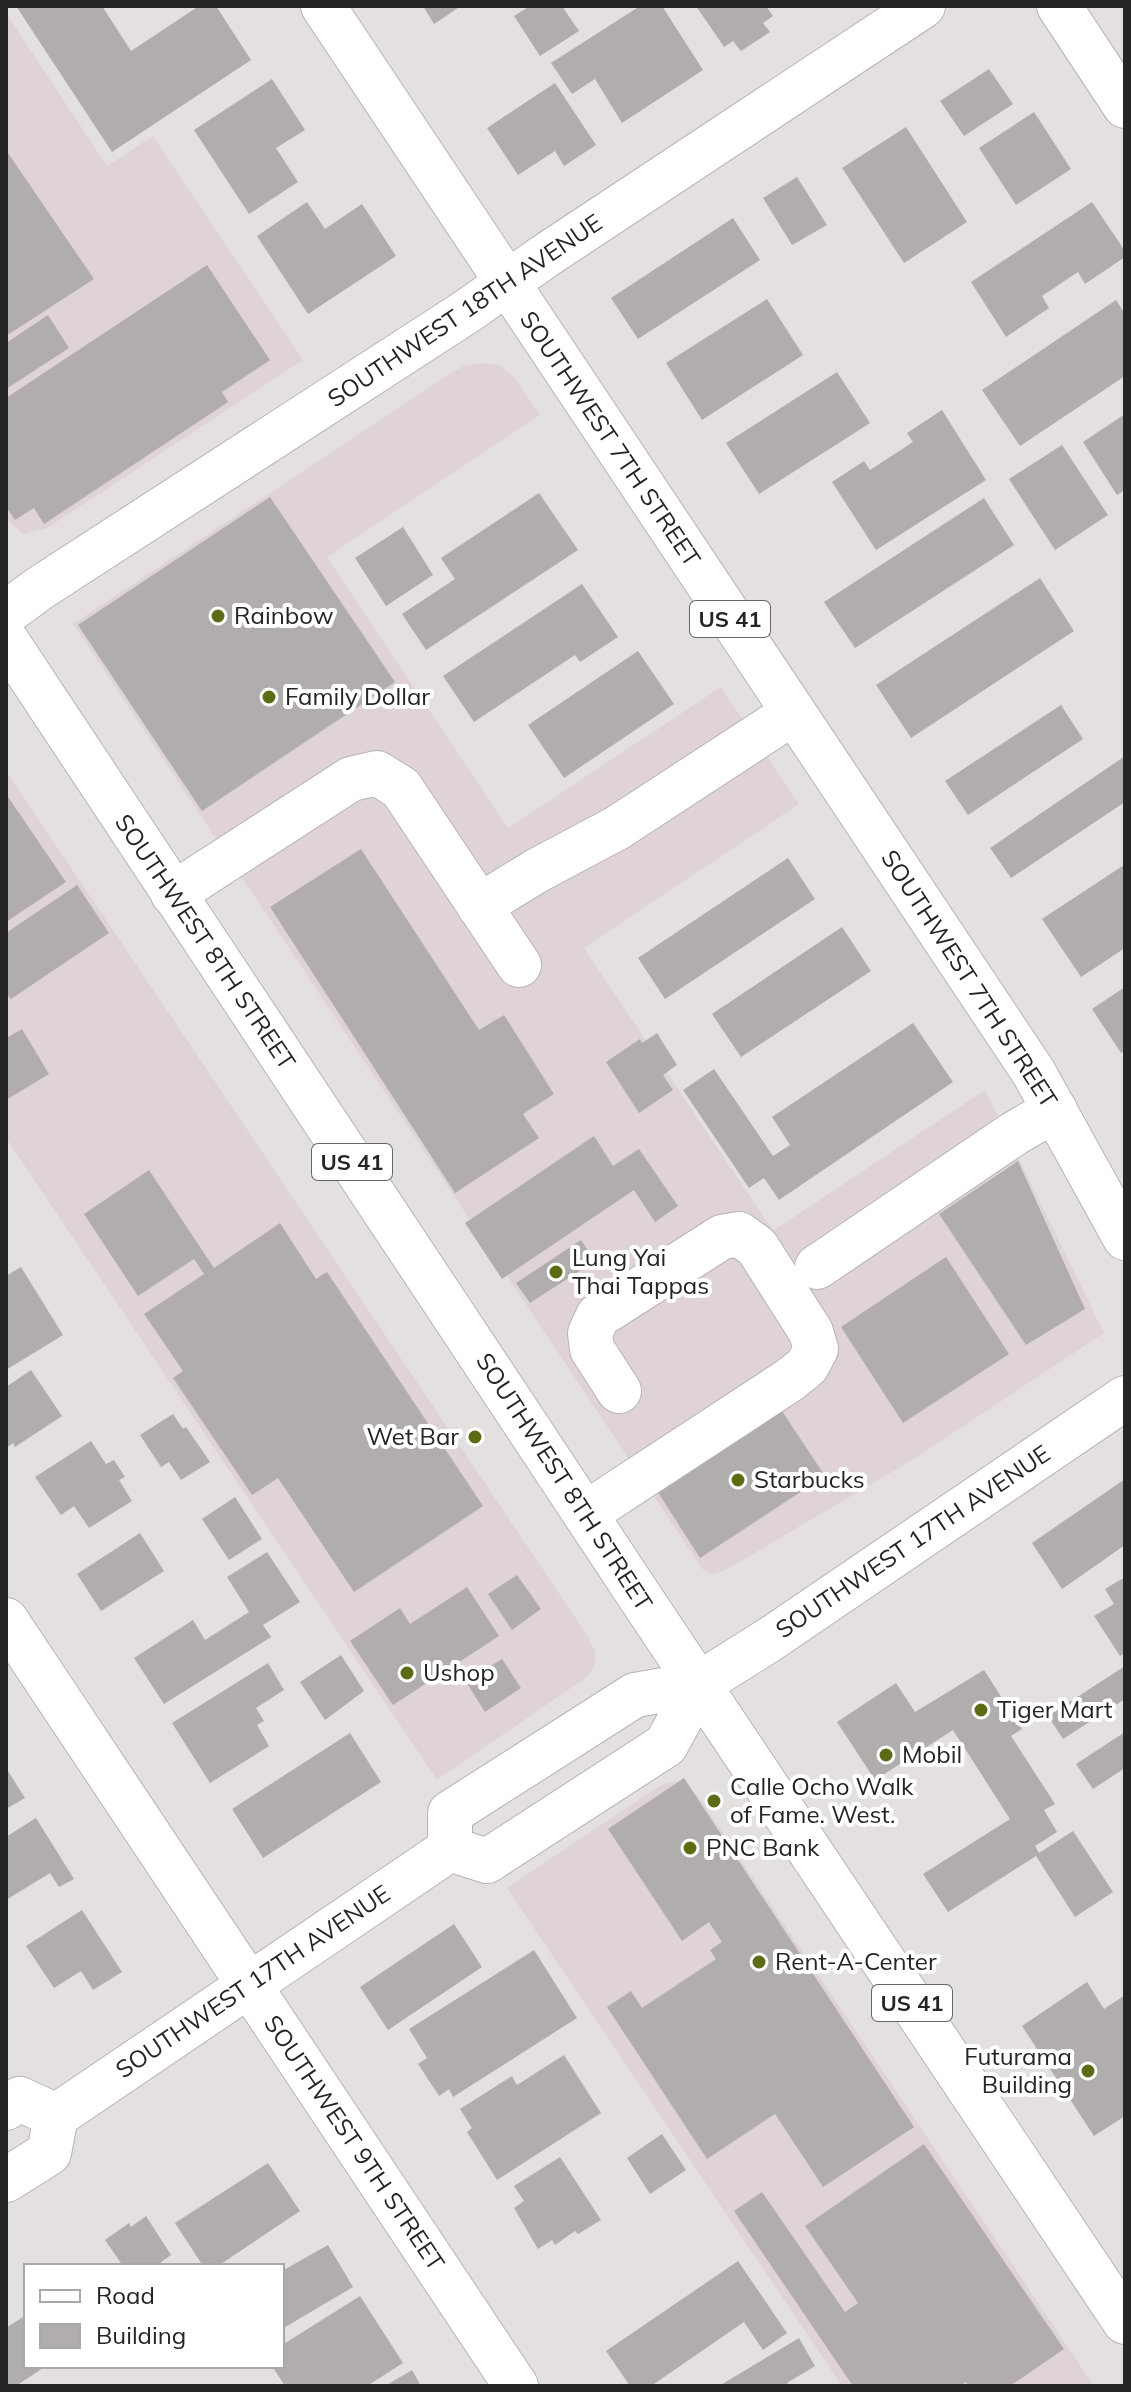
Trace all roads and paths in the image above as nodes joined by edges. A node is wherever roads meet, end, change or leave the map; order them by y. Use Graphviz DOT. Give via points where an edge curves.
graph roads {
  1 [pos="323,6"];
  2 [pos="923,6"];
  3 [pos="1059,6"];
  4 [pos="1125,106"];
  5 [pos="507,283"];
  6 [pos="6,613"];
  7 [pos="6,640"];
  8 [pos="793,713"];
  9 [pos="173,894"];
  10 [pos="479,906"];
  11 [pos="519,965"];
  12 [pos="1055,1110"];
  13 [pos="1125,1238"];
  14 [pos="817,1267"];
  15 [pos="619,1391"];
  16 [pos="1125,1398"];
  17 [pos="585,1514"];
  18 [pos="6,1620"];
  19 [pos="699,1684"];
  20 [pos="450,1849"];
  21 [pos="248,1984"];
  22 [pos="6,2108"];
  23 [pos="56,2116"];
  24 [pos="6,2180"];
  25 [pos="1125,2322"];
  26 [pos="516,2386"];
  1 -- 5 [label="main road, SOUTHWEST 7TH STREET / US 41"];
  2 -- 5 [label="main road, SOUTHWEST 18TH AVENUE"];
  3 -- 4 [label="main road"];
  5 -- 6 [label="main road, SOUTHWEST 18TH AVENUE"];
  5 -- 8 [label="main road, SOUTHWEST 7TH STREET / US 41"];
  7 -- 9 [label="main road, SOUTHWEST 8TH STREET / US 41"];
  8 -- 10 [label="main road" via="617,828"];
  8 -- 12 [label="main road, SOUTHWEST 7TH STREET / US 41"];
  9 -- 10 [label="main road" via="351,779 377,773 401,788"];
  9 -- 17 [label="main road, SOUTHWEST 8TH STREET / US 41"];
  10 -- 11 [label="main road"];
  12 -- 13 [label="main road, SOUTHWEST 7TH STREET / US 41"];
  12 -- 14 [label="main road"];
  15 -- 17 [label="main road" via="592,1349 590,1333 598,1316 722,1237 739,1234 757,1247 811,1332 816,1349 791,1379"];
  16 -- 19 [label="main road, SOUTHWEST 17TH AVENUE"];
  17 -- 19 [label="main road, SOUTHWEST 8TH STREET / US 41"];
  18 -- 21 [label="main road, SOUTHWEST 9TH STREET"];
  19 -- 20 [label="main road, SOUTHWEST 17TH AVENUE" via="635,1695 450,1813"];
  19 -- 20 [label="main road, SOUTHWEST 17TH AVENUE" via="666,1745 487,1861"];
  19 -- 25 [label="main road, SOUTHWEST 8TH STREET / US 41"];
  20 -- 21 [label="main road, SOUTHWEST 17TH AVENUE"];
  21 -- 23 [label="main road, SOUTHWEST 17TH AVENUE"];
  21 -- 26 [label="main road, SOUTHWEST 9TH STREET"];
  22 -- 23 [label="main road" via="20,2099"];
  23 -- 24 [label="main road" via="49,2153"];
}
